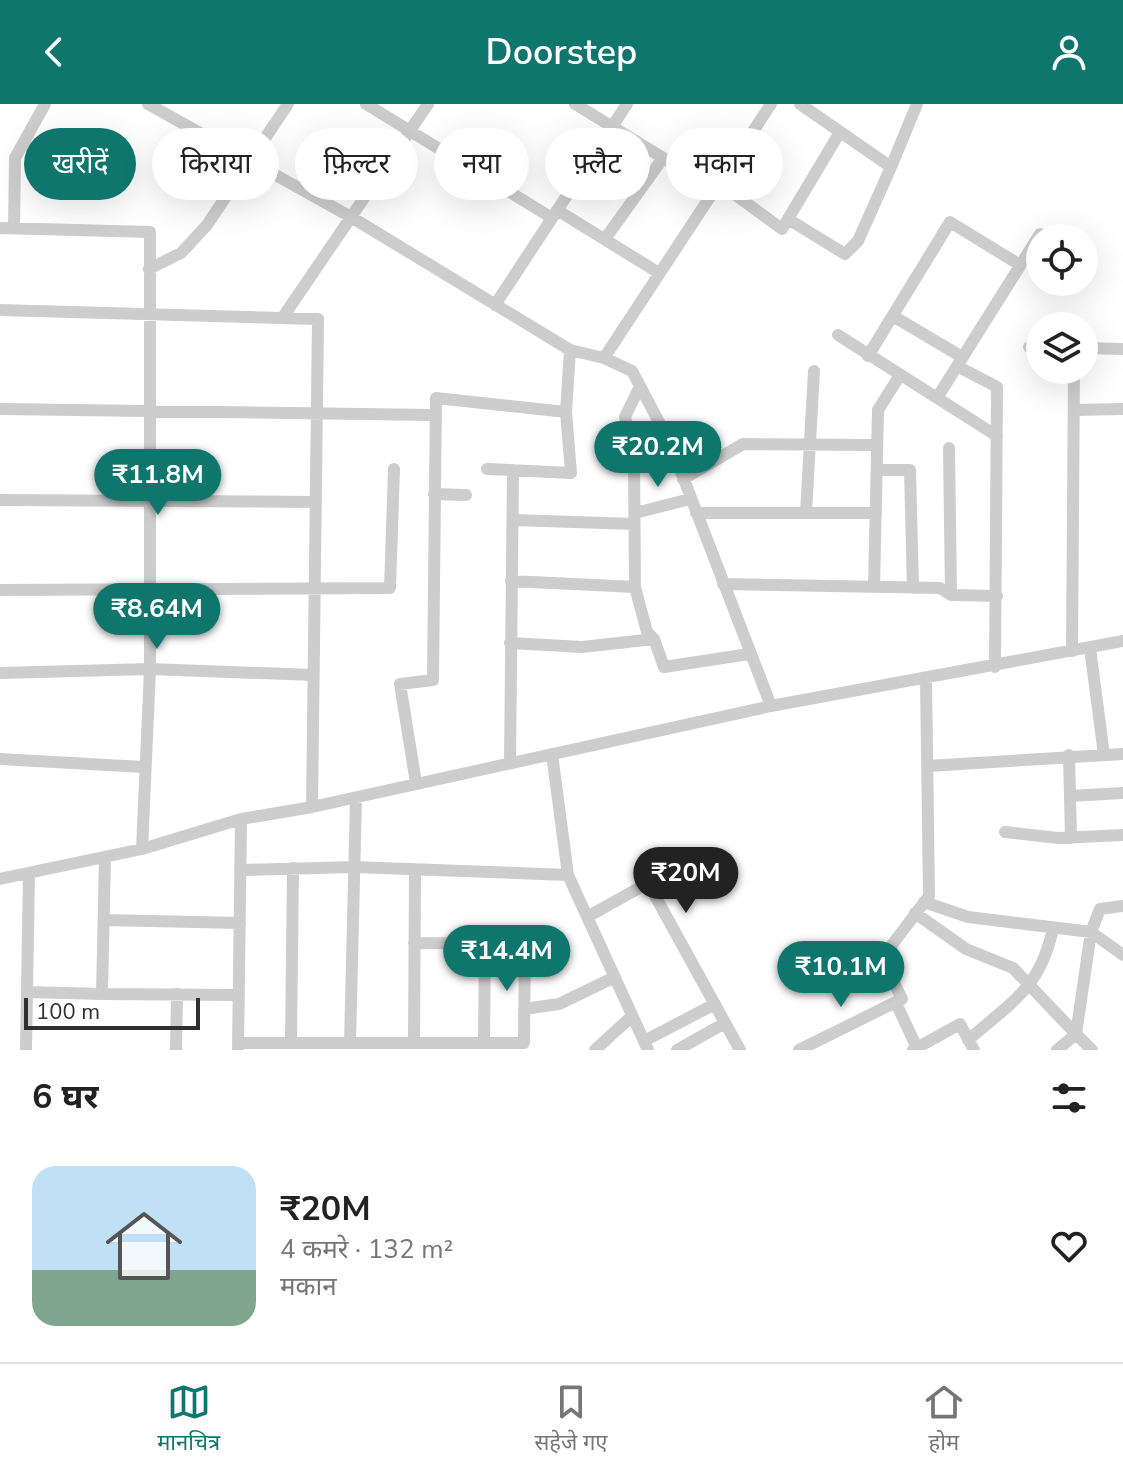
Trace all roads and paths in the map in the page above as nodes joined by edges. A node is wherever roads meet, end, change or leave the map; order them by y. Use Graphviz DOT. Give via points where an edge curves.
graph roads {
  1 [pos="45,104"];
  2 [pos="148,104"];
  3 [pos="288,104"];
  4 [pos="366,104"];
  5 [pos="428,104"];
  6 [pos="575,104"];
  7 [pos="627,104"];
  8 [pos="771,104"];
  9 [pos="800,104"];
  10 [pos="917,104"];
  11 [pos="612,127"];
  12 [pos="191,128"];
  13 [pos="272,128"];
  14 [pos="405,128"];
  15 [pos="412,128"];
  16 [pos="755,128"];
  17 [pos="840,132"];
  18 [pos="418,136"];
  19 [pos="663,158"];
  20 [pos="666,160"];
  21 [pos="891,167"];
  22 [pos="279,177"];
  23 [pos="224,200"];
  24 [pos="363,200"];
  25 [pos="708,200"];
  26 [pos="738,200"];
  27 [pos="555,214"];
  28 [pos="351,217"];
  29 [pos="788,219"];
  30 [pos="0,228"];
  31 [pos="14,228"];
  32 [pos="605,239"];
  33 [pos="1026,256"];
  34 [pos="1020,265"];
  35 [pos="149,269"];
  36 [pos="659,273"];
  37 [pos="495,305"];
  38 [pos="0,310"];
  39 [pos="151,313"];
  40 [pos="893,316"];
  41 [pos="283,317"];
  42 [pos="838,335"];
  43 [pos="1098,348"];
  44 [pos="1123,349"];
  45 [pos="570,350"];
  46 [pos="868,356"];
  47 [pos="604,358"];
  48 [pos="960,362"];
  49 [pos="814,371"];
  50 [pos="900,375"];
  51 [pos="1074,384"];
  52 [pos="640,386"];
  53 [pos="937,398"];
  54 [pos="0,409"];
  55 [pos="150,409"];
  56 [pos="1123,409"];
  57 [pos="1074,410"];
  58 [pos="566,412"];
  59 [pos="316,415"];
  60 [pos="434,415"];
  61 [pos="997,436"];
  62 [pos="810,445"];
  63 [pos="877,445"];
  64 [pos="949,448"];
  65 [pos="394,469"];
  66 [pos="487,469"];
  67 [pos="513,470"];
  68 [pos="877,470"];
  69 [pos="683,479"];
  70 [pos="434,494"];
  71 [pos="466,495"];
  72 [pos="149,498"];
  73 [pos="690,499"];
  74 [pos="0,500"];
  75 [pos="316,502"];
  76 [pos="696,513"];
  77 [pos="806,513"];
  78 [pos="876,513"];
  79 [pos="635,519"];
  80 [pos="513,520"];
  81 [pos="511,581"];
  82 [pos="723,584"];
  83 [pos="635,587"];
  84 [pos="874,587"];
  85 [pos="149,588"];
  86 [pos="913,588"];
  87 [pos="0,590"];
  88 [pos="315,591"];
  89 [pos="951,595"];
  90 [pos="997,596"];
  91 [pos="654,639"];
  92 [pos="1123,641"];
  93 [pos="510,643"];
  94 [pos="1090,648"];
  95 [pos="1072,651"];
  96 [pos="749,654"];
  97 [pos="995,667"];
  98 [pos="150,669"];
  99 [pos="0,673"];
  100 [pos="313,675"];
  101 [pos="926,679"];
  102 [pos="771,706"];
  103 [pos="552,754"];
  104 [pos="1123,754"];
  105 [pos="1069,755"];
  106 [pos="1104,755"];
  107 [pos="0,759"];
  108 [pos="510,762"];
  109 [pos="927,766"];
  110 [pos="143,767"];
  111 [pos="416,783"];
  112 [pos="1123,793"];
  113 [pos="1070,796"];
  114 [pos="356,798"];
  115 [pos="312,807"];
  116 [pos="241,819"];
  117 [pos="1005,832"];
  118 [pos="1123,835"];
  119 [pos="1071,838"];
  120 [pos="142,849"];
  121 [pos="105,857"];
  122 [pos="354,867"];
  123 [pos="293,868"];
  124 [pos="242,870"];
  125 [pos="415,871"];
  126 [pos="29,873"];
  127 [pos="568,875"];
  128 [pos="0,879"];
  129 [pos="924,902"];
  130 [pos="1123,906"];
  131 [pos="915,913"];
  132 [pos="587,917"];
  133 [pos="104,920"];
  134 [pos="240,923"];
  135 [pos="1053,928"];
  136 [pos="1091,932"];
  137 [pos="414,943"];
  138 [pos="485,943"];
  139 [pos="1123,955"];
  140 [pos="615,977"];
  141 [pos="1031,986"];
  142 [pos="27,992"];
  143 [pos="102,994"];
  144 [pos="177,994"];
  145 [pos="239,995"];
  146 [pos="896,1003"];
  147 [pos="715,1004"];
  148 [pos="524,1009"];
  149 [pos="632,1016"];
  150 [pos="725,1023"];
  151 [pos="1076,1034"];
  152 [pos="291,1043"];
  153 [pos="350,1043"];
  154 [pos="414,1043"];
  155 [pos="484,1043"];
  156 [pos="971,1045"];
  157 [pos="238,1046"];
  158 [pos="646,1046"];
  159 [pos="916,1049"];
  160 [pos="26,1050"];
  161 [pos="176,1050"];
  162 [pos="595,1050"];
  163 [pos="677,1050"];
  164 [pos="740,1050"];
  165 [pos="800,1050"];
  166 [pos="1057,1050"];
  167 [pos="1092,1050"];
  1 -- 31 [label="street" via="15,158"];
  2 -- 12 [label="street"];
  3 -- 13 [label="street"];
  4 -- 14 [label="street"];
  5 -- 15 [label="street"];
  6 -- 11 [label="street"];
  7 -- 11 [label="street"];
  8 -- 16 [label="street"];
  9 -- 17 [label="street"];
  10 -- 21 [label="street"];
  11 -- 19 [label="street"];
  11 -- 27 [label="street"];
  17 -- 21 [label="street"];
  17 -- 29 [label="street"];
  18 -- 27 [label="street"];
  19 -- 20 [label="street"];
  19 -- 32 [label="street"];
  21 -- 29 [label="street" via="858,241 845,254"];
  22 -- 28 [label="street"];
  23 -- 35 [label="street" via="181,253"];
  24 -- 28 [label="street"];
  25 -- 36 [label="street"];
  26 -- 29 [label="street" via="782,229"];
  27 -- 32 [label="street"];
  27 -- 37 [label="street"];
  28 -- 37 [label="street"];
  28 -- 41 [label="street"];
  30 -- 31 [label="street"];
  31 -- 35 [label="street" via="150,232"];
  32 -- 36 [label="street"];
  33 -- 34 [label="street"];
  34 -- 40 [label="street" via="950,222"];
  34 -- 48 [label="street"];
  35 -- 39 [label="street"];
  36 -- 47 [label="street"];
  37 -- 45 [label="street"];
  38 -- 39 [label="street"];
  39 -- 41 [label="street"];
  39 -- 55 [label="street"];
  40 -- 46 [label="street"];
  40 -- 48 [label="street"];
  41 -- 59 [label="street" via="318,319"];
  42 -- 46 [label="street"];
  43 -- 44 [label="street"];
  45 -- 47 [label="street"];
  45 -- 58 [label="street"];
  46 -- 50 [label="street"];
  47 -- 52 [label="street" via="632,371"];
  48 -- 53 [label="street"];
  48 -- 61 [label="street" via="997,387"];
  49 -- 62 [label="street"];
  50 -- 53 [label="street"];
  50 -- 63 [label="street" via="878,410"];
  51 -- 57 [label="street"];
  52 -- 69 [label="street"];
  52 -- 79 [label="street" via="625,417 634,457"];
  53 -- 61 [label="street"];
  54 -- 55 [label="street"];
  55 -- 59 [label="street"];
  55 -- 72 [label="street"];
  56 -- 57 [label="street"];
  57 -- 95 [label="street"];
  58 -- 60 [label="street" via="436,398"];
  58 -- 67 [label="street" via="571,473"];
  59 -- 60 [label="street"];
  59 -- 75 [label="street"];
  60 -- 70 [label="street"];
  61 -- 90 [label="street"];
  62 -- 63 [label="street"];
  62 -- 69 [label="street" via="743,444"];
  62 -- 77 [label="street"];
  63 -- 68 [label="street"];
  64 -- 89 [label="street"];
  65 -- 88 [label="street" via="390,588"];
  66 -- 67 [label="street"];
  67 -- 80 [label="street"];
  68 -- 78 [label="street"];
  68 -- 86 [label="street" via="910,470"];
  69 -- 73 [label="street"];
  70 -- 71 [label="street"];
  70 -- 111 [label="street" via="433,680 400,684"];
  72 -- 74 [label="street"];
  72 -- 75 [label="street"];
  72 -- 85 [label="street"];
  73 -- 76 [label="street"];
  73 -- 79 [label="street"];
  75 -- 88 [label="street"];
  76 -- 77 [label="street"];
  76 -- 82 [label="street"];
  77 -- 78 [label="street"];
  78 -- 84 [label="street"];
  79 -- 80 [label="street"];
  79 -- 83 [label="street"];
  80 -- 81 [label="street"];
  81 -- 83 [label="street"];
  81 -- 93 [label="street"];
  82 -- 84 [label="street"];
  82 -- 96 [label="street"];
  83 -- 91 [label="street" via="647,632"];
  84 -- 86 [label="street"];
  85 -- 87 [label="street"];
  85 -- 88 [label="street"];
  85 -- 98 [label="street"];
  86 -- 89 [label="street" via="940,588"];
  88 -- 100 [label="street"];
  89 -- 90 [label="street"];
  90 -- 97 [label="street"];
  91 -- 93 [label="street" via="582,647"];
  91 -- 96 [label="street" via="664,667"];
  92 -- 94 [label="street"];
  93 -- 108 [label="street"];
  94 -- 95 [label="street"];
  94 -- 106 [label="street"];
  95 -- 97 [label="street"];
  96 -- 102 [label="street"];
  97 -- 101 [label="street"];
  98 -- 99 [label="street"];
  98 -- 100 [label="street"];
  98 -- 110 [label="street"];
  100 -- 115 [label="street"];
  101 -- 102 [label="street"];
  101 -- 109 [label="street"];
  102 -- 103 [label="street"];
  103 -- 108 [label="street"];
  103 -- 127 [label="street"];
  104 -- 106 [label="street"];
  105 -- 106 [label="street"];
  105 -- 109 [label="street"];
  105 -- 113 [label="street"];
  107 -- 110 [label="street"];
  108 -- 111 [label="street"];
  109 -- 129 [label="street" via="929,896"];
  110 -- 120 [label="street"];
  111 -- 114 [label="street"];
  112 -- 113 [label="street"];
  113 -- 119 [label="street"];
  114 -- 115 [label="street"];
  114 -- 122 [label="street"];
  115 -- 116 [label="street"];
  116 -- 120 [label="street"];
  116 -- 124 [label="street"];
  117 -- 119 [label="street"];
  118 -- 119 [label="street"];
  120 -- 121 [label="street"];
  121 -- 126 [label="street"];
  121 -- 133 [label="street"];
  122 -- 123 [label="street"];
  122 -- 125 [label="street"];
  122 -- 153 [label="street"];
  123 -- 124 [label="street"];
  123 -- 152 [label="street"];
  124 -- 134 [label="street"];
  125 -- 127 [label="street"];
  125 -- 137 [label="street"];
  126 -- 128 [label="street"];
  126 -- 142 [label="street"];
  127 -- 132 [label="street"];
  129 -- 131 [label="street"];
  129 -- 135 [label="street" via="968,917"];
  130 -- 136 [label="street" via="1100,909"];
  131 -- 141 [label="street" via="966,949 1013,968"];
  131 -- 146 [label="street" via="882,958 902,999"];
  132 -- 140 [label="street"];
  132 -- 147 [label="street" via="648,883"];
  133 -- 134 [label="street"];
  133 -- 143 [label="street"];
  134 -- 145 [label="street"];
  135 -- 136 [label="street"];
  135 -- 141 [label="street" via="1048,956"];
  136 -- 139 [label="street"];
  136 -- 151 [label="street"];
  137 -- 138 [label="street"];
  137 -- 154 [label="street"];
  138 -- 148 [label="street" via="525,944"];
  138 -- 155 [label="street"];
  140 -- 148 [label="street" via="559,1004"];
  140 -- 149 [label="street"];
  141 -- 151 [label="street"];
  141 -- 156 [label="street"];
  142 -- 143 [label="street"];
  142 -- 160 [label="street"];
  143 -- 144 [label="street"];
  144 -- 145 [label="street"];
  144 -- 161 [label="street"];
  145 -- 157 [label="street"];
  146 -- 159 [label="street"];
  146 -- 165 [label="street"];
  147 -- 150 [label="street"];
  147 -- 158 [label="street"];
  148 -- 155 [label="street" via="524,1043"];
  149 -- 158 [label="street"];
  149 -- 162 [label="street"];
  150 -- 163 [label="street"];
  150 -- 164 [label="street"];
  151 -- 166 [label="street"];
  151 -- 167 [label="street"];
  152 -- 153 [label="street"];
  152 -- 157 [label="street"];
  153 -- 154 [label="street"];
  154 -- 155 [label="street"];
  156 -- 159 [label="street" via="960,1024"];
}
